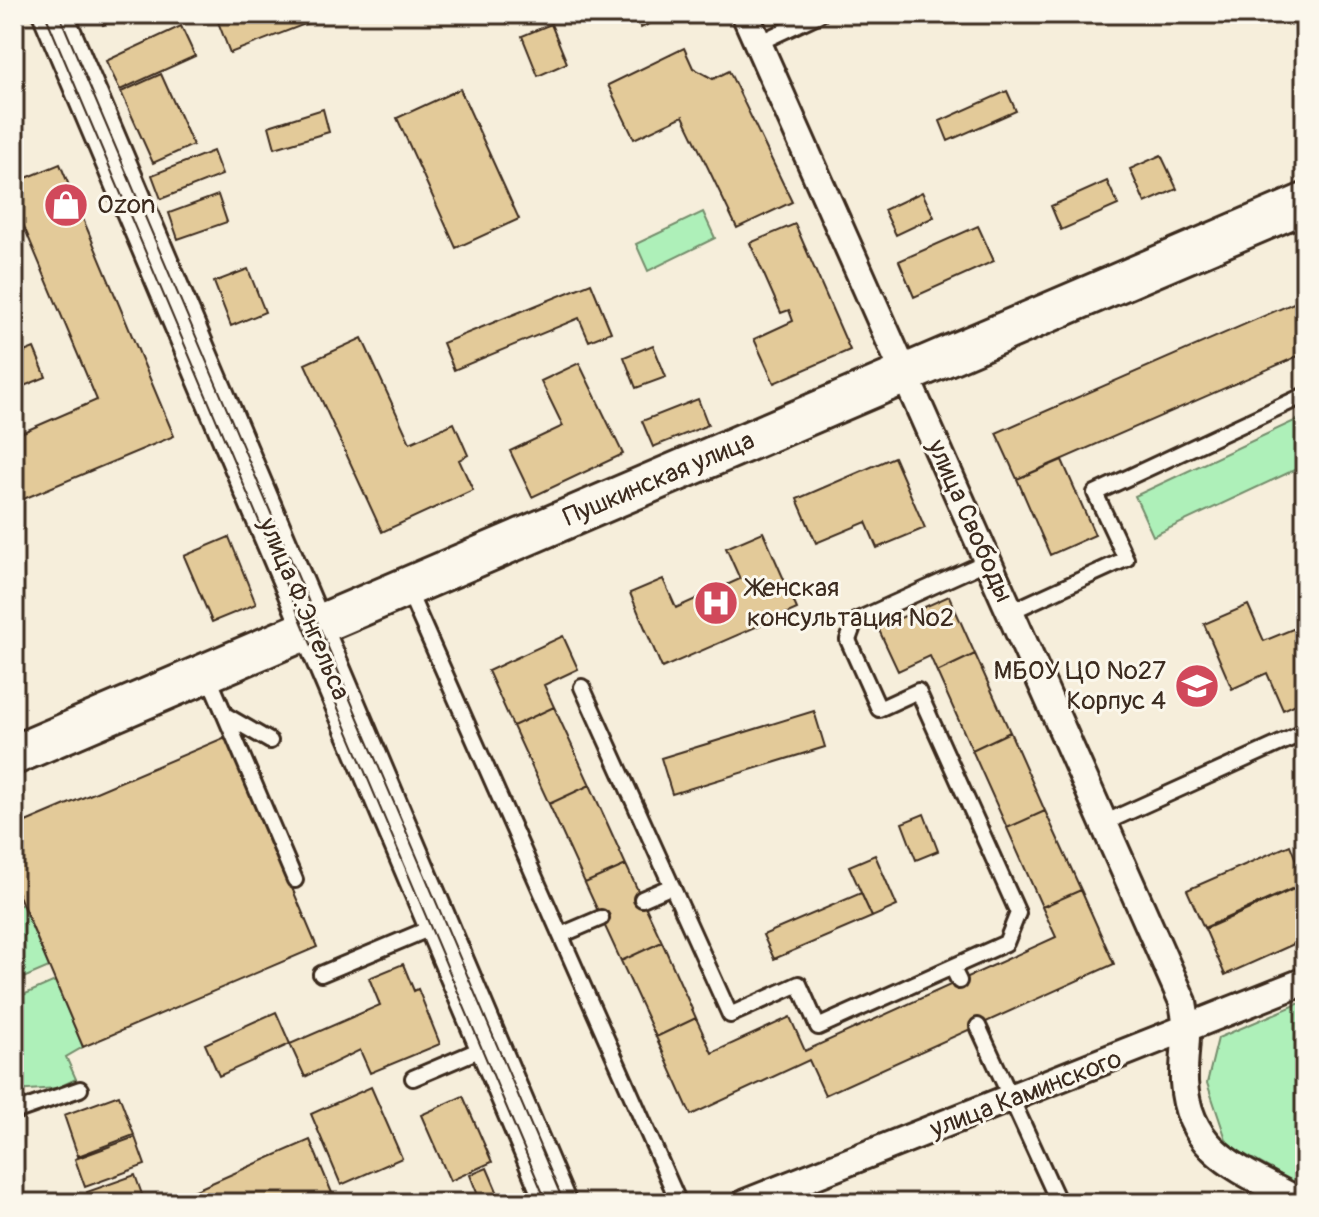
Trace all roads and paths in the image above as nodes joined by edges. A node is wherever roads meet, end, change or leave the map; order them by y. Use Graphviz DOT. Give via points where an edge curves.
graph roads {
  1 [pos="53,14"];
  2 [pos="745,14"];
  3 [pos="820,14"];
  4 [pos="758,43"];
  5 [pos="1305,203"];
  6 [pos="904,374"];
  7 [pos="1305,395"];
  8 [pos="988,561"];
  9 [pos="407,587"];
  10 [pos="1010,612"];
  11 [pos="312,628"];
  12 [pos="207,673"];
  13 [pos="582,687"];
  14 [pos="224,715"];
  15 [pos="1305,732"];
  16 [pos="270,741"];
  17 [pos="14,755"];
  18 [pos="1104,823"];
  19 [pos="295,880"];
  20 [pos="672,886"];
  21 [pos="642,899"];
  22 [pos="601,918"];
  23 [pos="438,924"];
  24 [pos="561,935"];
  25 [pos="952,967"];
  26 [pos="321,974"];
  27 [pos="959,981"];
  28 [pos="1305,981"];
  29 [pos="978,1026"];
  30 [pos="1189,1029"];
  31 [pos="489,1045"];
  32 [pos="413,1078"];
  33 [pos="80,1089"];
  34 [pos="1012,1100"];
  35 [pos="14,1112"];
  36 [pos="556,1203"];
  37 [pos="679,1203"];
  38 [pos="745,1203"];
  39 [pos="1059,1203"];
  40 [pos="1302,1203"];
  1 -- 11 [label="street, улица Ф.Энгельса"];
  2 -- 4 [label="street, улица Свободы"];
  3 -- 4 [label="lane"];
  4 -- 6 [label="street, улица Свободы"];
  5 -- 6 [label="street, Пушкинская улица"];
  6 -- 8 [label="street, улица Свободы"];
  6 -- 9 [label="street, Пушкинская улица"];
  7 -- 10 [label="lane" via="1095,493 1126,559"];
  8 -- 10 [label="street, улица Свободы"];
  8 -- 25 [label="lane" via="855,621 848,640 879,709 918,691 1018,913 1006,943"];
  9 -- 11 [label="street, Пушкинская улица"];
  9 -- 24 [label="lane"];
  10 -- 18 [label="street, улица Свободы"];
  11 -- 12 [label="street, Пушкинская улица"];
  11 -- 23 [label="street, улица Ф.Энгельса"];
  12 -- 14 [label="lane"];
  12 -- 17 [label="street, Пушкинская улица"];
  13 -- 20 [label="lane"];
  14 -- 16 [label="lane"];
  14 -- 19 [label="lane"];
  15 -- 18 [label="lane"];
  18 -- 30 [label="street, улица Свободы" via="1183,1002"];
  20 -- 21 [label="lane"];
  20 -- 25 [label="lane" via="730,1015 799,984 818,1027"];
  22 -- 24 [label="lane"];
  23 -- 26 [label="lane"];
  23 -- 31 [label="street, улица Ф.Энгельса"];
  24 -- 37 [label="lane"];
  25 -- 27 [label="lane"];
  28 -- 30 [label="street, улица Каминского"];
  29 -- 34 [label="lane"];
  30 -- 34 [label="street, улица Каминского"];
  30 -- 40 [label="street" via="1184,1080 1195,1130 1218,1155"];
  31 -- 32 [label="lane"];
  31 -- 36 [label="street, улица Ф.Энгельса"];
  33 -- 35 [label="lane"];
  34 -- 38 [label="street, улица Каминского"];
  34 -- 39 [label="lane"];
}
